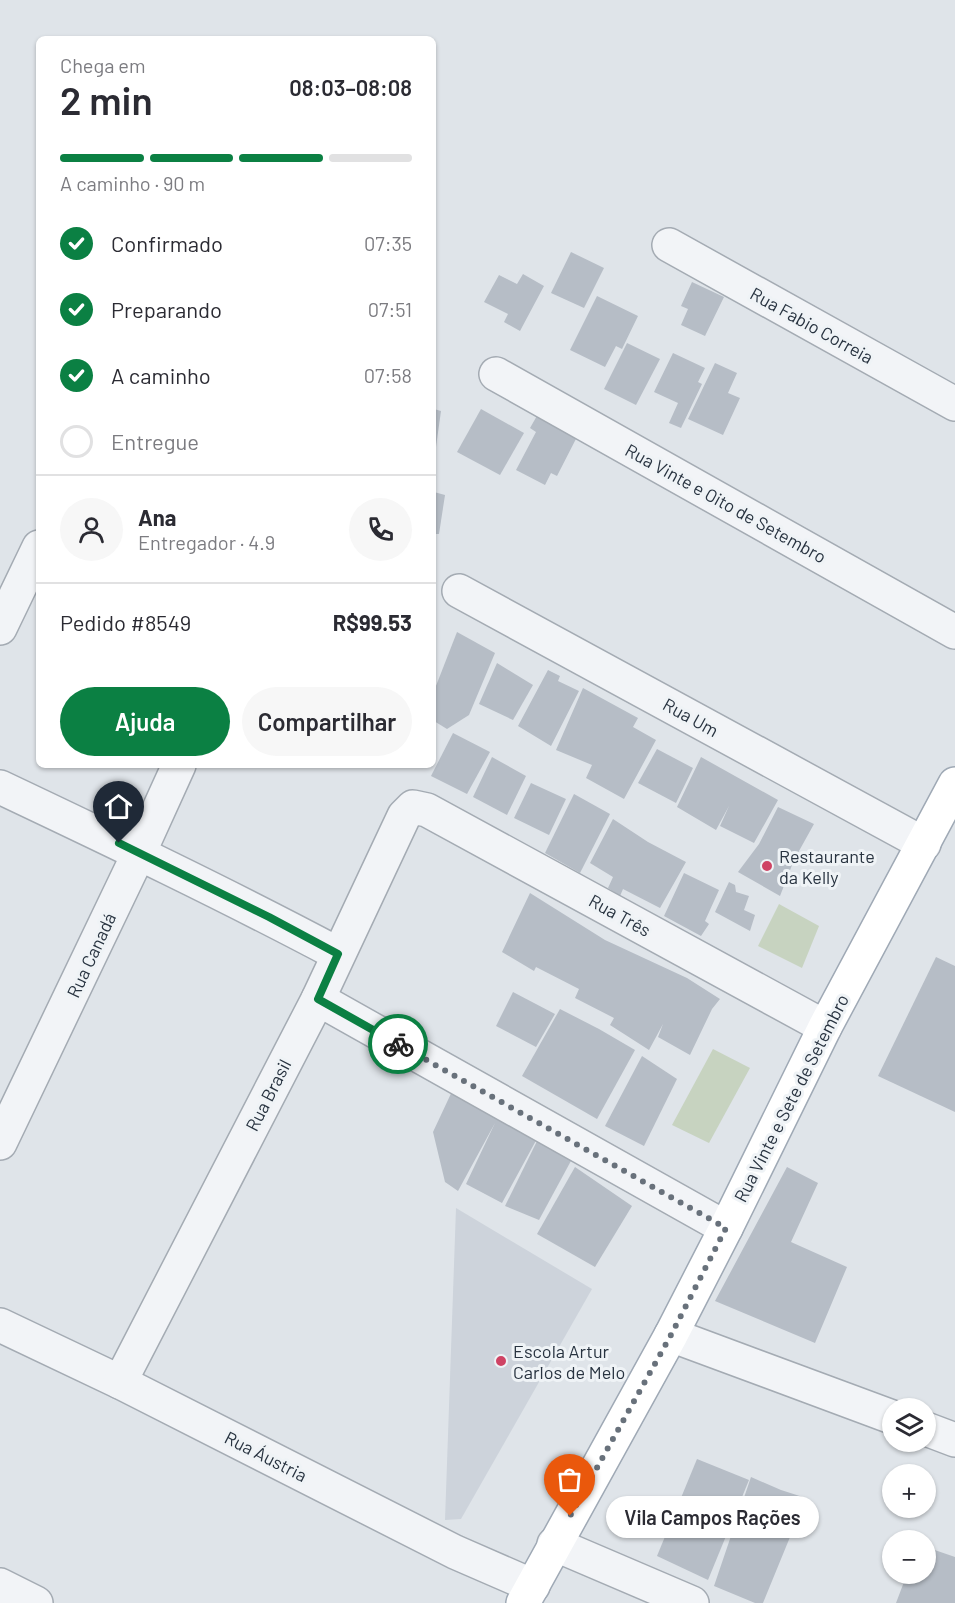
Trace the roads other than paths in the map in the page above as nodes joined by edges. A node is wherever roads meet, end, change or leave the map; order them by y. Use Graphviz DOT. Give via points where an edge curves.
graph roads {
  1 [pos="669,245"];
  2 [pos="496,374"];
  3 [pos="955,404"];
  4 [pos="36,553"];
  5 [pos="459,591"];
  6 [pos="0,628"];
  7 [pos="955,632"];
  8 [pos="178,768"];
  9 [pos="955,784"];
  10 [pos="0,787"];
  11 [pos="413,807"];
  12 [pos="924,844"];
  13 [pos="139,853"];
  14 [pos="338,954"];
  15 [pos="318,999"];
  16 [pos="825,1027"];
  17 [pos="0,1143"];
  18 [pos="726,1228"];
  19 [pos="0,1325"];
  20 [pos="671,1335"];
  21 [pos="120,1382"];
  22 [pos="882,1413"];
  23 [pos="936,1433"];
  24 [pos="955,1440"];
  25 [pos="554,1544"];
  26 [pos="0,1585"];
  27 [pos="528,1594"];
  28 [pos="36,1603"];
  29 [pos="692,1603"];
  1 -- 3 [label="street, Rua Fabio Correia"];
  2 -- 7 [label="street, Rua Vinte e Oito de Setembro"];
  4 -- 6 [label="street"];
  5 -- 12 [label="street, Rua Um"];
  8 -- 13 [label="street, Rua Canadá"];
  9 -- 12 [label="main road, Rua Vinte e Sete de Setembro"];
  10 -- 13 [label="street"];
  11 -- 14 [label="street, Rua Brasil" via="404,816"];
  11 -- 16 [label="street, Rua Três" via="427,810"];
  12 -- 16 [label="main road, Rua Vinte e Sete de Setembro"];
  13 -- 14 [label="street"];
  13 -- 17 [label="street, Rua Canadá"];
  14 -- 15 [label="street, Rua Brasil"];
  15 -- 18 [label="street"];
  15 -- 21 [label="street, Rua Brasil"];
  16 -- 18 [label="main road, Rua Vinte e Sete de Setembro"];
  18 -- 20 [label="main road, Rua Vinte e Sete de Setembro"];
  19 -- 21 [label="street, Rua Áustria"];
  20 -- 22 [label="street"];
  20 -- 25 [label="main road, Rua Vinte e Sete de Setembro"];
  21 -- 27 [label="street, Rua Áustria" via="455,1552"];
  23 -- 24 [label="street"];
  25 -- 27 [label="main road, Rua Vinte e Sete de Setembro"];
  25 -- 29 [label="street"];
  26 -- 28 [label="street"];
}
